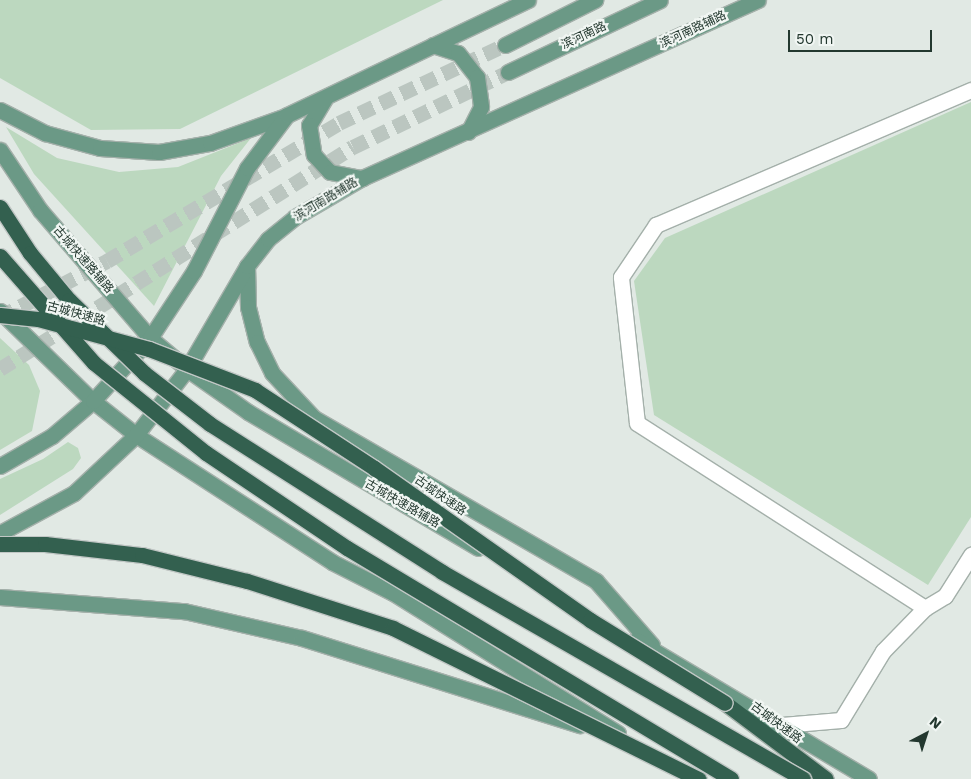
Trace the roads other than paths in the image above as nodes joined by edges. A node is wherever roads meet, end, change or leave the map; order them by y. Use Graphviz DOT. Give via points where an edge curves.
graph roads {
  1 [pos="528,0"];
  2 [pos="595,0"];
  3 [pos="660,0"];
  4 [pos="758,0"];
  5 [pos="432,45"];
  6 [pos="505,45"];
  7 [pos="508,72"];
  8 [pos="971,90"];
  9 [pos="326,97"];
  10 [pos="0,110"];
  11 [pos="287,115"];
  12 [pos="468,132"];
  13 [pos="0,150"];
  14 [pos="362,178"];
  15 [pos="0,207"];
  16 [pos="0,256"];
  17 [pos="247,266"];
  18 [pos="0,311"];
  19 [pos="0,315"];
  20 [pos="150,338"];
  21 [pos="188,370"];
  22 [pos="93,402"];
  23 [pos="136,436"];
  24 [pos="0,466"];
  25 [pos="0,533"];
  26 [pos="0,544"];
  27 [pos="971,555"];
  28 [pos="0,597"];
  29 [pos="925,608"];
  30 [pos="659,654"];
  31 [pos="782,725"];
  32 [pos="629,740"];
  33 [pos="697,779"];
  34 [pos="731,779"];
  35 [pos="803,779"];
  36 [pos="826,779"];
  37 [pos="869,779"];
  1 -- 5 [label="main road"];
  2 -- 6 [label="main road"];
  3 -- 7 [label="main road, 滨河南路"];
  4 -- 12 [label="main road, 滨河南路辅路"];
  5 -- 9 [label="main road"];
  5 -- 12 [label="main road" via="458,53 476,77 481,107"];
  8 -- 29 [label="street" via="656,225 620,277 637,422"];
  9 -- 11 [label="main road"];
  9 -- 14 [label="main road" via="309,125 314,155 330,172"];
  10 -- 11 [label="main road" via="45,133 100,148 159,152 210,143"];
  11 -- 20 [label="main road" via="247,168 194,271"];
  12 -- 14 [label="main road, 滨河南路辅路"];
  13 -- 20 [label="main road, 古城快速路辅路" via="40,210"];
  14 -- 17 [label="main road, 滨河南路辅路" via="295,217 268,240"];
  15 -- 35 [label="highway, bridge" via="30,253 69,300 144,372 210,424 442,572"];
  16 -- 34 [label="highway, bridge" via="94,363 206,453 348,548"];
  17 -- 21 [label="main road, 滨河南路辅路"];
  17 -- 30 [label="main road" via="248,307 261,350 272,373 314,418 596,581"];
  18 -- 22 [label="main road"];
  19 -- 36 [label="highway, 古城快速路, bridge" via="38,319 150,349 255,390 374,468 590,620 725,703"];
  20 -- 21 [label="main road, 古城快速路辅路"];
  20 -- 22 [label="main road"];
  21 -- 23 [label="main road, 滨河南路辅路"];
  21 -- 30 [label="main road, 古城快速路辅路" via="248,412"];
  22 -- 23 [label="main road"];
  22 -- 24 [label="main road" via="52,436"];
  23 -- 25 [label="main road, 滨河南路辅路" via="74,493"];
  23 -- 32 [label="main road" via="332,562 393,593"];
  26 -- 33 [label="highway, bridge" via="45,544 142,555 247,581 393,628"];
  27 -- 29 [label="street" via="945,596"];
  28 -- 32 [label="main road" via="184,611 302,638"];
  29 -- 31 [label="street" via="883,651 841,720"];
  30 -- 31 [label="main road, 古城快速路辅路"];
  31 -- 37 [label="main road, 古城快速路辅路"];
  32 -- 33 [label="main road"];
}
